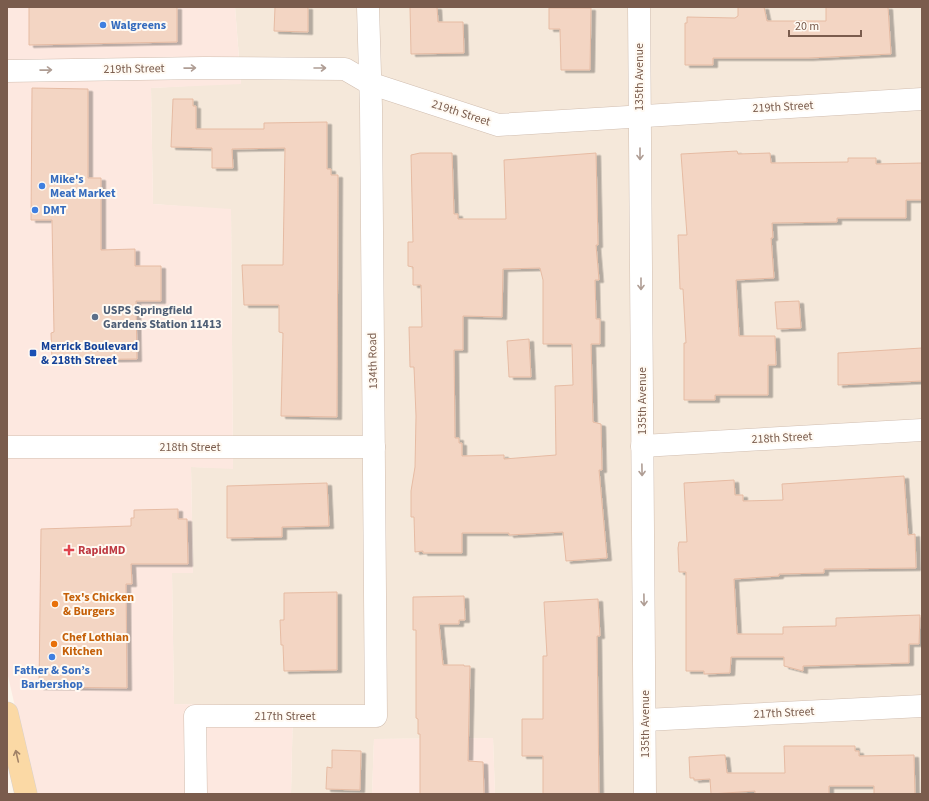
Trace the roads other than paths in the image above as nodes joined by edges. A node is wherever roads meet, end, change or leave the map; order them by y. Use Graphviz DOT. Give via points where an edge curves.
graph roads {
  1 [pos="368,7"];
  2 [pos="639,7"];
  3 [pos="7,71"];
  4 [pos="369,83"];
  5 [pos="922,99"];
  6 [pos="640,115"];
  7 [pos="922,430"];
  8 [pos="642,446"];
  9 [pos="7,447"];
  10 [pos="374,447"];
  11 [pos="922,706"];
  12 [pos="7,713"];
  13 [pos="376,716"];
  14 [pos="645,720"];
  15 [pos="26,794"];
  16 [pos="196,794"];
  17 [pos="645,794"];
  1 -- 4 [label="street, 134th Road"];
  2 -- 6 [label="street, 135th Avenue"];
  3 -- 4 [label="street, 219th Street, one-way" via="345,69"];
  4 -- 6 [label="street, 219th Street" via="498,125"];
  4 -- 10 [label="street, 134th Road"];
  5 -- 6 [label="street, 219th Street"];
  6 -- 8 [label="street, 135th Avenue, one-way"];
  7 -- 8 [label="street, 218th Street"];
  8 -- 14 [label="street, 135th Avenue, one-way"];
  9 -- 10 [label="street, 218th Street"];
  10 -- 13 [label="street, 134th Road"];
  11 -- 14 [label="street, 217th Street"];
  15 -- 12 [label="main road, one-way"];
  13 -- 16 [label="street, 217th Street" via="195,716"];
  14 -- 17 [label="street, 135th Avenue"];
}
